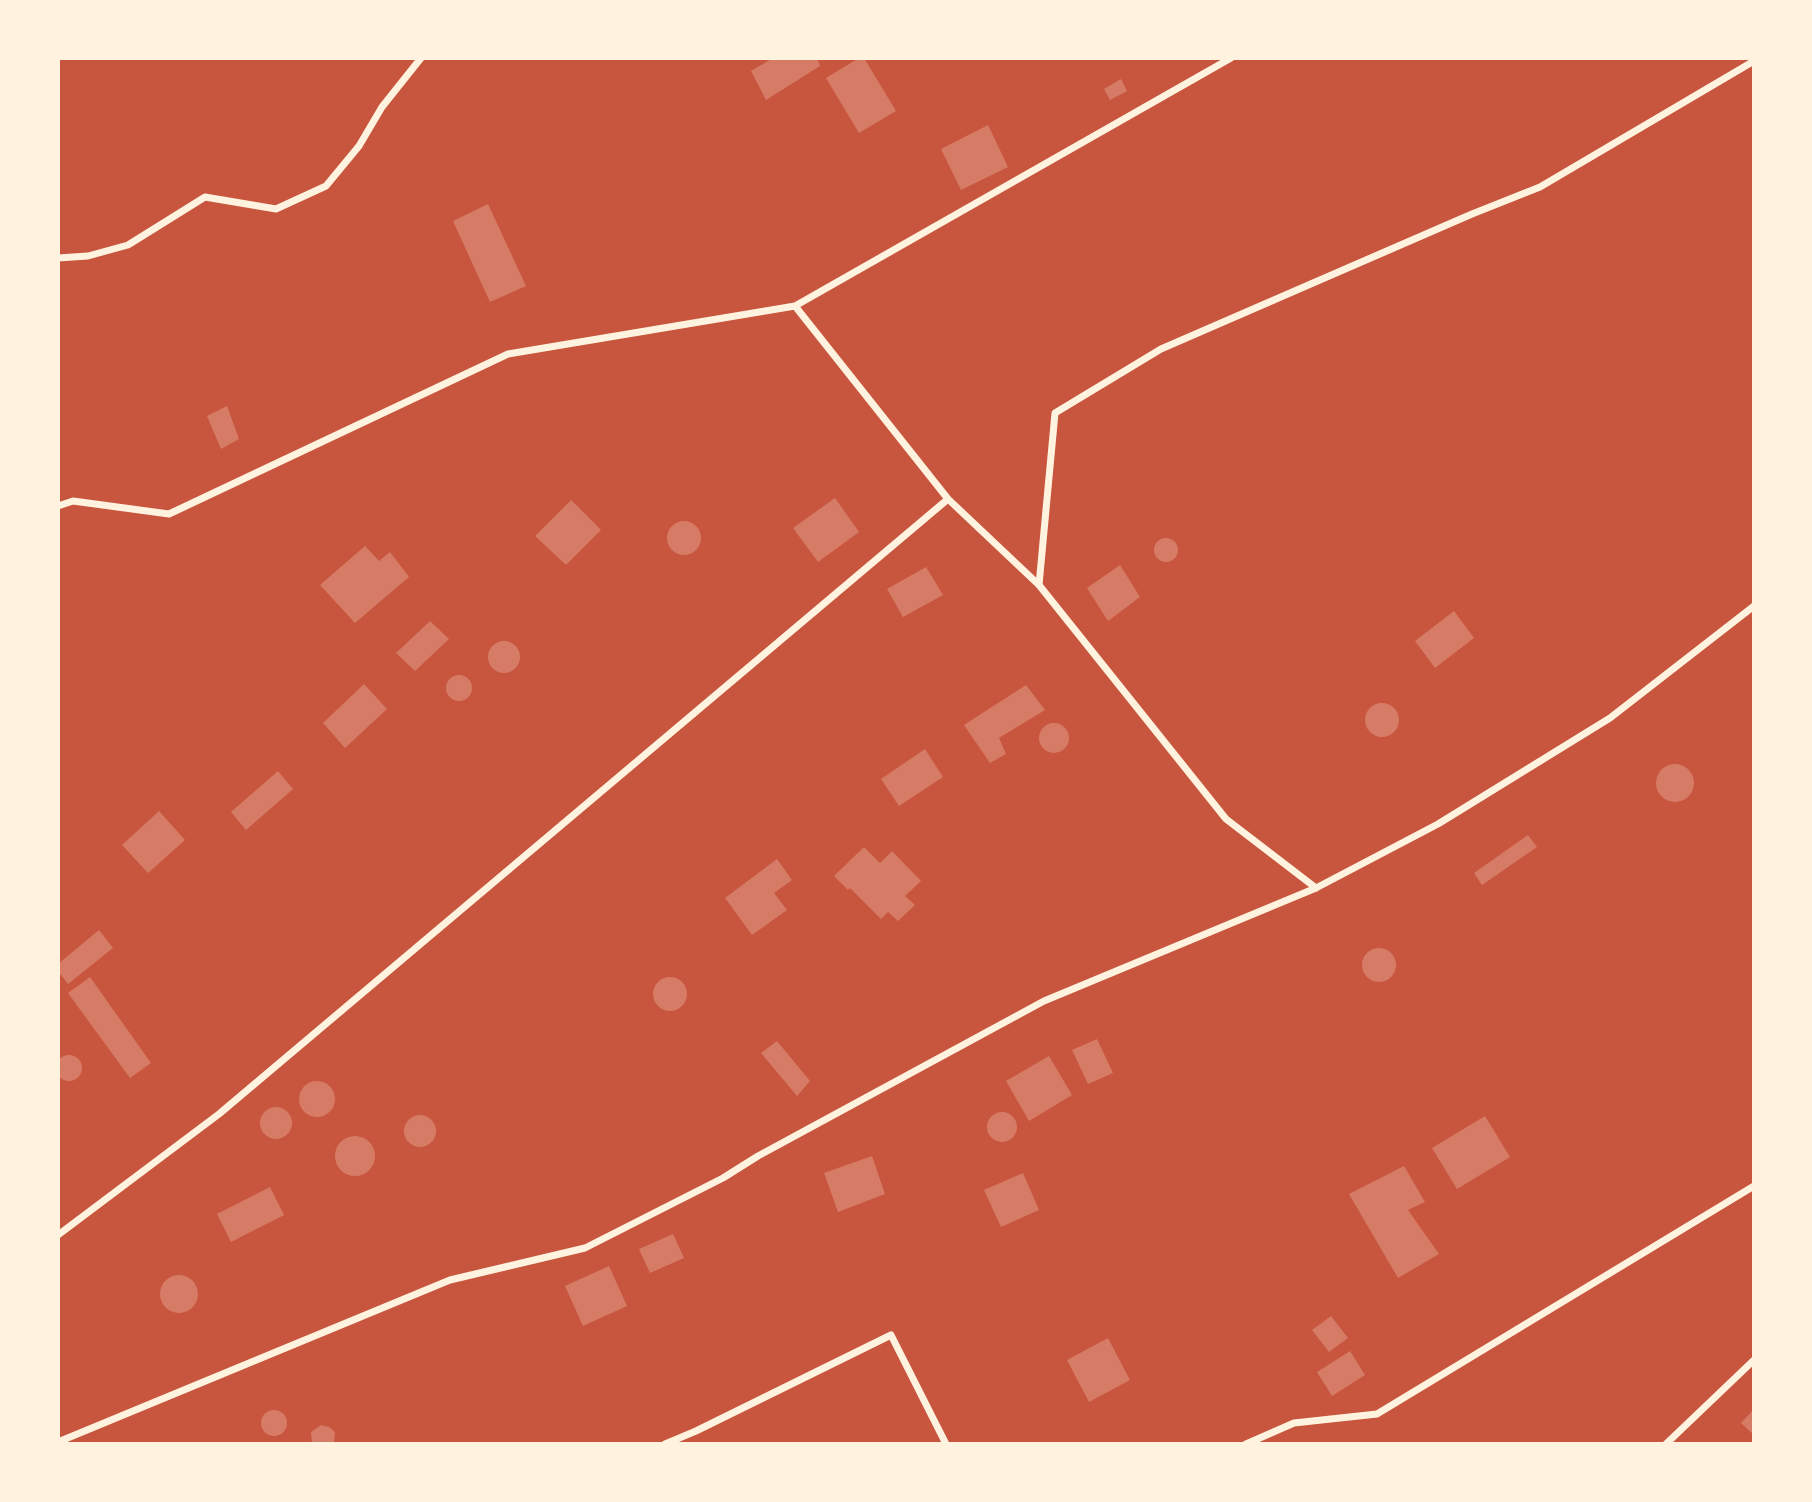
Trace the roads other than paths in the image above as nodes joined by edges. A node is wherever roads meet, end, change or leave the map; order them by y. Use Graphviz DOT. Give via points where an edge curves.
graph roads {
  1 [pos="421,58"];
  2 [pos="1231,58"];
  3 [pos="1754,61"];
  4 [pos="58,258"];
  5 [pos="795,306"];
  6 [pos="948,499"];
  7 [pos="58,506"];
  8 [pos="1039,585"];
  9 [pos="1754,606"];
  10 [pos="1316,888"];
  11 [pos="1754,1186"];
  12 [pos="58,1235"];
  13 [pos="1754,1360"];
  14 [pos="58,1442"];
  15 [pos="664,1444"];
  16 [pos="946,1444"];
  17 [pos="1246,1444"];
  18 [pos="1666,1444"];
  1 -- 4 [label="street" via="326,186 276,209 205,197 128,245 88,256"];
  2 -- 5 [label="street"];
  3 -- 8 [label="street" via="1540,187 1161,349 1055,413"];
  5 -- 6 [label="street"];
  5 -- 7 [label="street" via="508,354 169,514 73,501"];
  6 -- 8 [label="street"];
  6 -- 12 [label="street" via="219,1114"];
  8 -- 10 [label="street" via="1226,819"];
  9 -- 10 [label="street" via="1610,718 1438,824"];
  10 -- 14 [label="street" via="1044,1002 585,1248 450,1280"];
  11 -- 17 [label="street" via="1377,1414 1294,1423"];
  13 -- 18 [label="street"];
  15 -- 16 [label="street" via="891,1335"];
}
